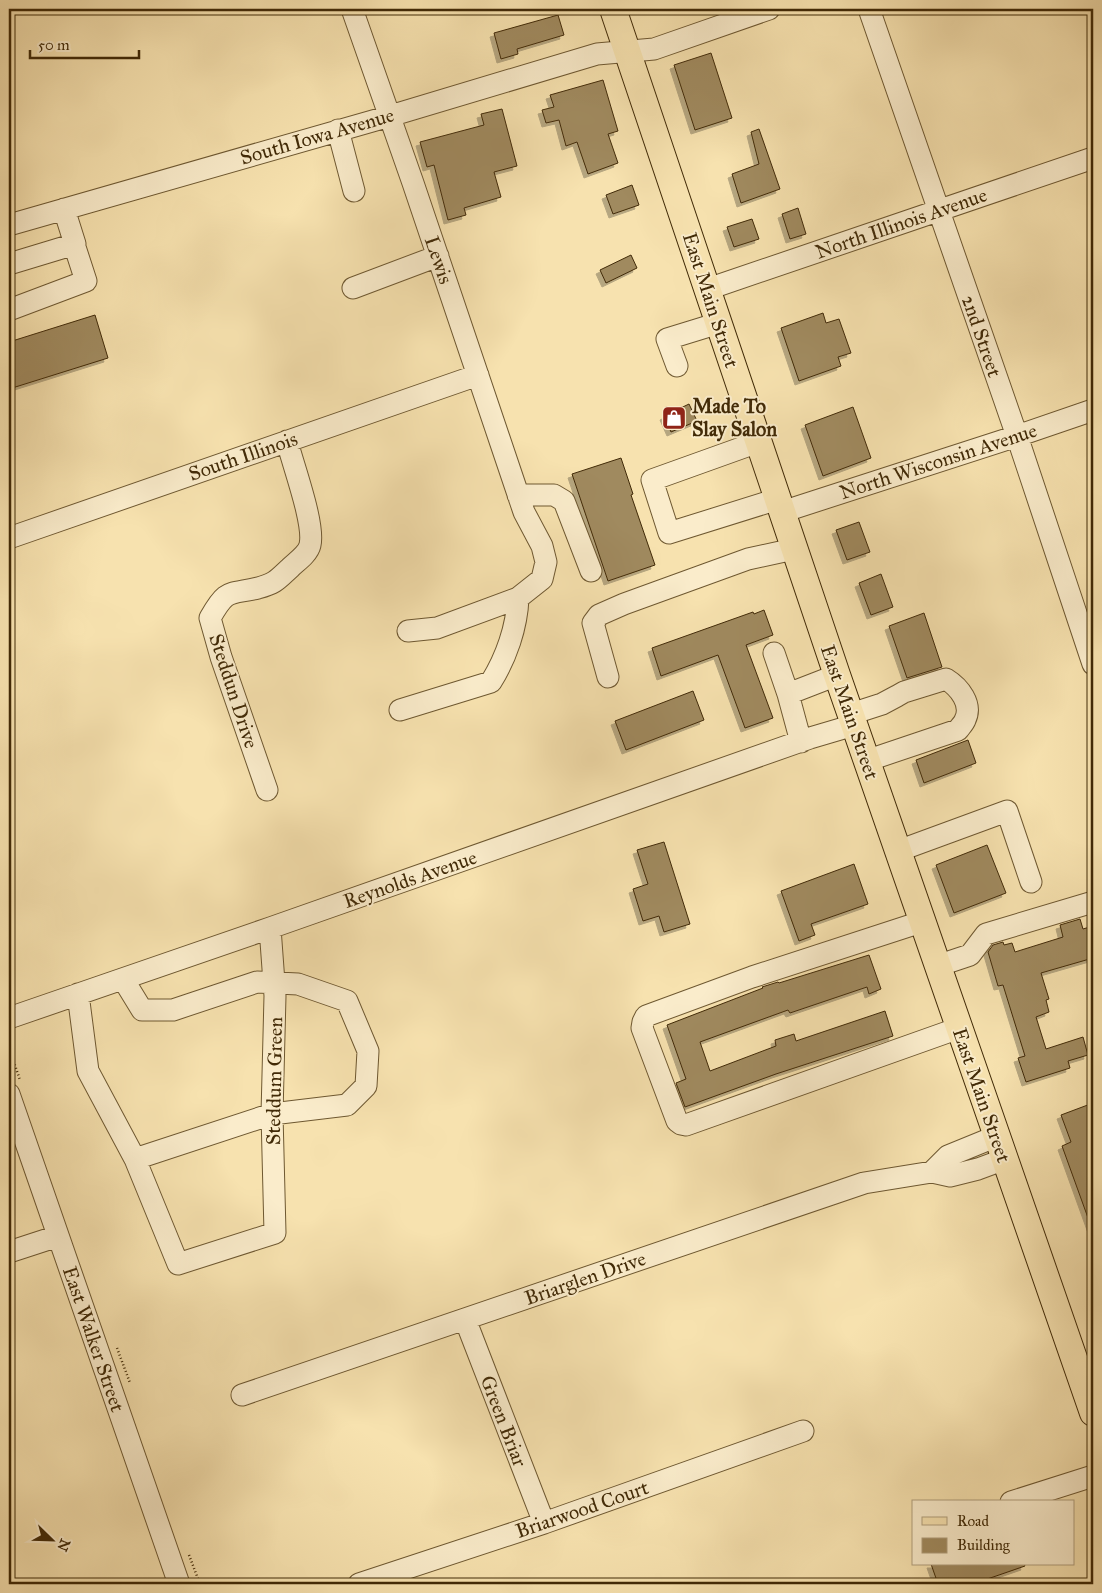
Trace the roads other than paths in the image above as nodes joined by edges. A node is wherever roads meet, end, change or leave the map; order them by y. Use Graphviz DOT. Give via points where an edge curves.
graph roads {
  1 [pos="352,9"];
  2 [pos="613,9"];
  3 [pos="769,9"];
  4 [pos="869,9"];
  5 [pos="626,51"];
  6 [pos="390,116"];
  7 [pos="338,130"];
  8 [pos="1093,158"];
  9 [pos="354,191"];
  10 [pos="64,209"];
  11 [pos="939,210"];
  12 [pos="9,225"];
  13 [pos="74,244"];
  14 [pos="438,256"];
  15 [pos="9,264"];
  16 [pos="353,288"];
  17 [pos="708,289"];
  18 [pos="9,310"];
  19 [pos="719,322"];
  20 [pos="677,366"];
  21 [pos="478,375"];
  22 [pos="1093,410"];
  23 [pos="1017,436"];
  24 [pos="287,441"];
  25 [pos="758,442"];
  26 [pos="521,504"];
  27 [pos="780,505"];
  28 [pos="9,538"];
  29 [pos="794,549"];
  30 [pos="591,570"];
  31 [pos="518,598"];
  32 [pos="408,631"];
  33 [pos="774,653"];
  34 [pos="1093,664"];
  35 [pos="837,675"];
  36 [pos="608,676"];
  37 [pos="788,694"];
  38 [pos="400,710"];
  39 [pos="852,720"];
  40 [pos="806,740"];
  41 [pos="866,761"];
  42 [pos="267,790"];
  43 [pos="898,851"];
  44 [pos="1031,882"];
  45 [pos="1093,902"];
  46 [pos="921,922"];
  47 [pos="270,928"];
  48 [pos="937,966"];
  49 [pos="123,979"];
  50 [pos="274,983"];
  51 [pos="78,994"];
  52 [pos="9,1018"];
  53 [pos="959,1028"];
  54 [pos="9,1094"];
  55 [pos="272,1114"];
  56 [pos="1001,1148"];
  57 [pos="135,1159"];
  58 [pos="58,1236"];
  59 [pos="9,1252"];
  60 [pos="465,1319"];
  61 [pos="242,1395"];
  62 [pos="1093,1413"];
  63 [pos="803,1431"];
  64 [pos="1093,1476"];
  65 [pos="1017,1500"];
  66 [pos="544,1523"];
  67 [pos="179,1584"];
  68 [pos="359,1584"];
  1 -- 6 [label="street, Lewis"];
  2 -- 5 [label="main road, East Main Street"];
  3 -- 5 [label="street, South Iowa Avenue" via="654,49"];
  4 -- 11 [label="street, 2nd Street"];
  5 -- 6 [label="street, South Iowa Avenue" via="597,54"];
  5 -- 17 [label="main road, East Main Street"];
  6 -- 7 [label="street, South Iowa Avenue"];
  6 -- 14 [label="street, Lewis"];
  7 -- 9 [label="street"];
  7 -- 10 [label="street, South Iowa Avenue"];
  8 -- 11 [label="street, North Illinois Avenue"];
  10 -- 12 [label="street, South Iowa Avenue"];
  10 -- 13 [label="street"];
  11 -- 17 [label="street, North Illinois Avenue"];
  11 -- 23 [label="street, 2nd Street"];
  13 -- 15 [label="street"];
  13 -- 18 [label="street" via="86,281"];
  14 -- 16 [label="street"];
  14 -- 21 [label="street, Lewis"];
  17 -- 19 [label="main road, East Main Street"];
  19 -- 20 [label="street" via="667,339"];
  19 -- 25 [label="main road, East Main Street"];
  21 -- 24 [label="street, South Illinois"];
  21 -- 26 [label="street, Lewis"];
  22 -- 23 [label="street, North Wisconsin Avenue"];
  23 -- 27 [label="street, North Wisconsin Avenue"];
  23 -- 34 [label="street, 2nd Street"];
  24 -- 28 [label="street, South Illinois"];
  24 -- 42 [label="street, Steddun Drive" via="311,527 310,547 276,582 233,591 220,600 210,618"];
  25 -- 27 [label="main road, East Main Street"];
  25 -- 27 [label="street, North Wisconsin Avenue" via="652,480 669,533"];
  26 -- 30 [label="street" via="554,495 564,501"];
  26 -- 31 [label="street, Lewis" via="542,546 546,562 542,579"];
  27 -- 29 [label="main road, East Main Street"];
  29 -- 35 [label="main road, East Main Street"];
  29 -- 36 [label="street" via="748,559 599,615 593,623"];
  31 -- 32 [label="street, Lewis" via="437,628"];
  31 -- 38 [label="street" via="511,636 491,682"];
  33 -- 37 [label="street"];
  35 -- 37 [label="street"];
  35 -- 39 [label="main road, East Main Street"];
  37 -- 40 [label="street"];
  39 -- 40 [label="street, Reynolds Avenue"];
  39 -- 41 [label="main road, East Main Street"];
  39 -- 41 [label="street, Reynolds Avenue" via="904,692 946,680 963,694 968,711 958,730"];
  40 -- 47 [label="street, Reynolds Avenue"];
  41 -- 43 [label="main road, East Main Street"];
  43 -- 44 [label="street" via="1007,811"];
  43 -- 46 [label="main road, East Main Street"];
  45 -- 48 [label="street" via="986,934 970,955"];
  46 -- 48 [label="main road, East Main Street"];
  46 -- 53 [label="street" via="752,977 646,1016 642,1028 677,1121 686,1125"];
  47 -- 49 [label="street, Reynolds Avenue"];
  47 -- 50 [label="street, Steddum Green"];
  48 -- 53 [label="main road, East Main Street"];
  49 -- 50 [label="street" via="142,1010 173,1010 257,982"];
  49 -- 51 [label="street, Reynolds Avenue"];
  50 -- 55 [label="street, Steddum Green"];
  50 -- 55 [label="street" via="298,984 347,1001 368,1050 366,1086 347,1105"];
  51 -- 52 [label="street, Reynolds Avenue"];
  51 -- 57 [label="street" via="88,1071"];
  53 -- 56 [label="main road, East Main Street"];
  54 -- 58 [label="street, East Walker Street"];
  55 -- 57 [label="street"];
  55 -- 57 [label="street, Steddum Green" via="275,1233 178,1264"];
  56 -- 60 [label="street, Briarglen Drive" via="978,1170 950,1176 932,1172 864,1183"];
  56 -- 62 [label="main road, East Main Street"];
  58 -- 59 [label="street"];
  58 -- 67 [label="street, East Walker Street"];
  60 -- 61 [label="street, Briarglen Drive"];
  60 -- 66 [label="street, Green Briar"];
  63 -- 66 [label="street, Briarwood Court"];
  64 -- 65 [label="street"];
  66 -- 68 [label="street, Briarwood Court"];
}
